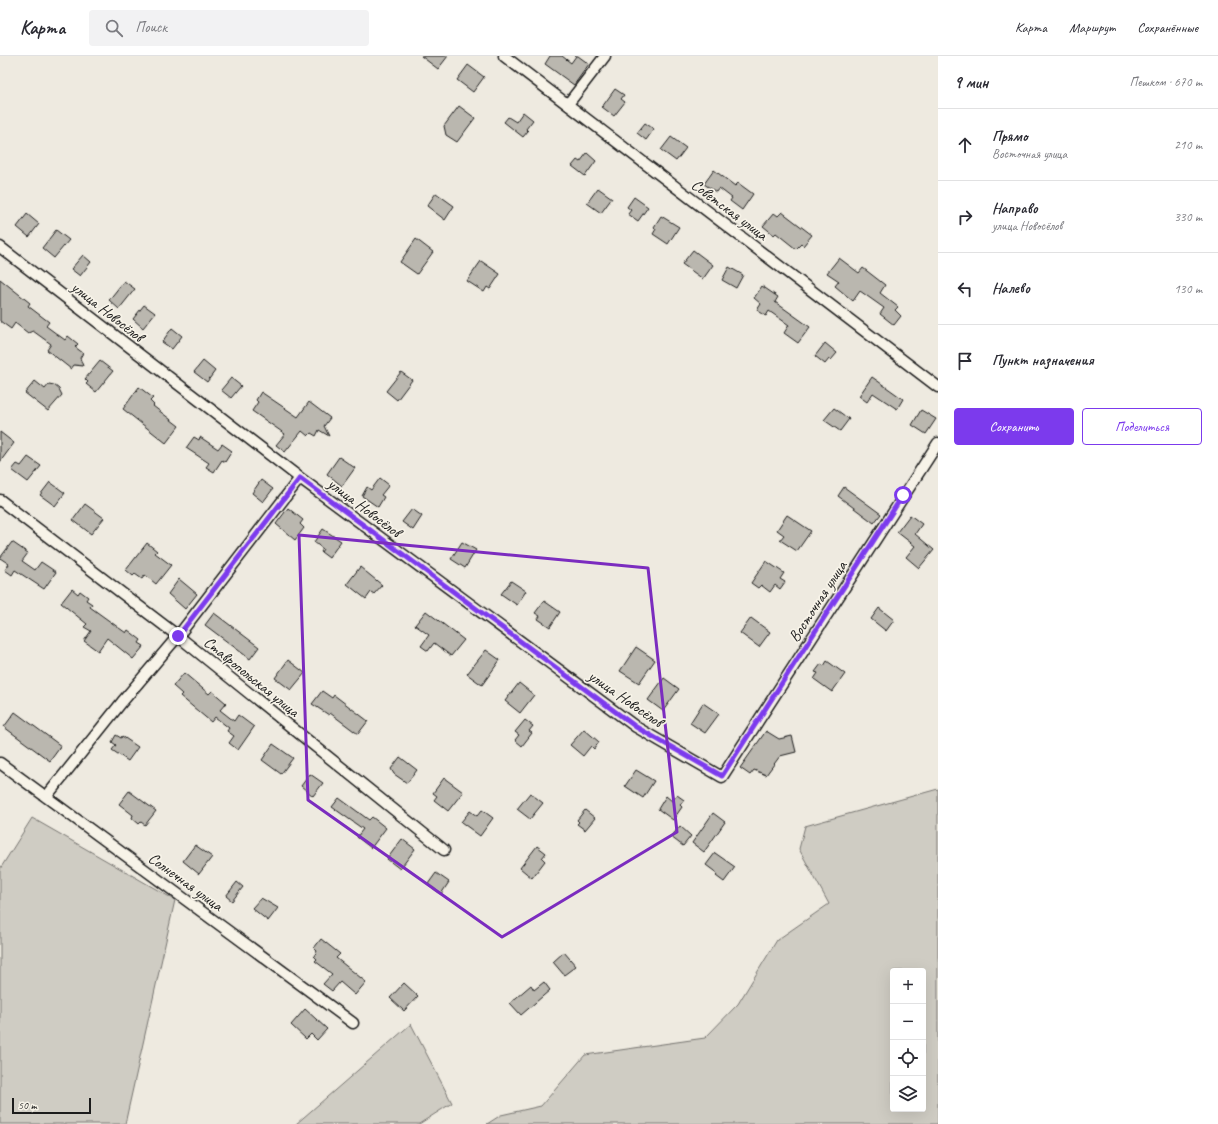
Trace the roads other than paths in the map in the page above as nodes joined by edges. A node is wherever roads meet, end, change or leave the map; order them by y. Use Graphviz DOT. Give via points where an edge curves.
graph roads {
  1 [pos="504,56"];
  2 [pos="605,56"];
  3 [pos="568,104"];
  4 [pos="0,247"];
  5 [pos="938,387"];
  6 [pos="938,442"];
  7 [pos="300,478"];
  8 [pos="0,500"];
  9 [pos="178,636"];
  10 [pos="0,763"];
  11 [pos="722,776"];
  12 [pos="46,797"];
  13 [pos="444,850"];
  14 [pos="354,1023"];
  1 -- 3 [label="street, Советская улица"];
  2 -- 3 [label="street"];
  3 -- 5 [label="street, Советская улица"];
  4 -- 7 [label="street, улица Новосёлов"];
  6 -- 11 [label="street, Восточная улица"];
  7 -- 9 [label="street"];
  7 -- 11 [label="street, улица Новосёлов" via="636,727"];
  8 -- 9 [label="street, Ставропольская улица"];
  9 -- 12 [label="street"];
  9 -- 13 [label="street, Ставропольская улица"];
  10 -- 12 [label="street, Солнечная улица"];
  12 -- 14 [label="street, Солнечная улица"];
}
